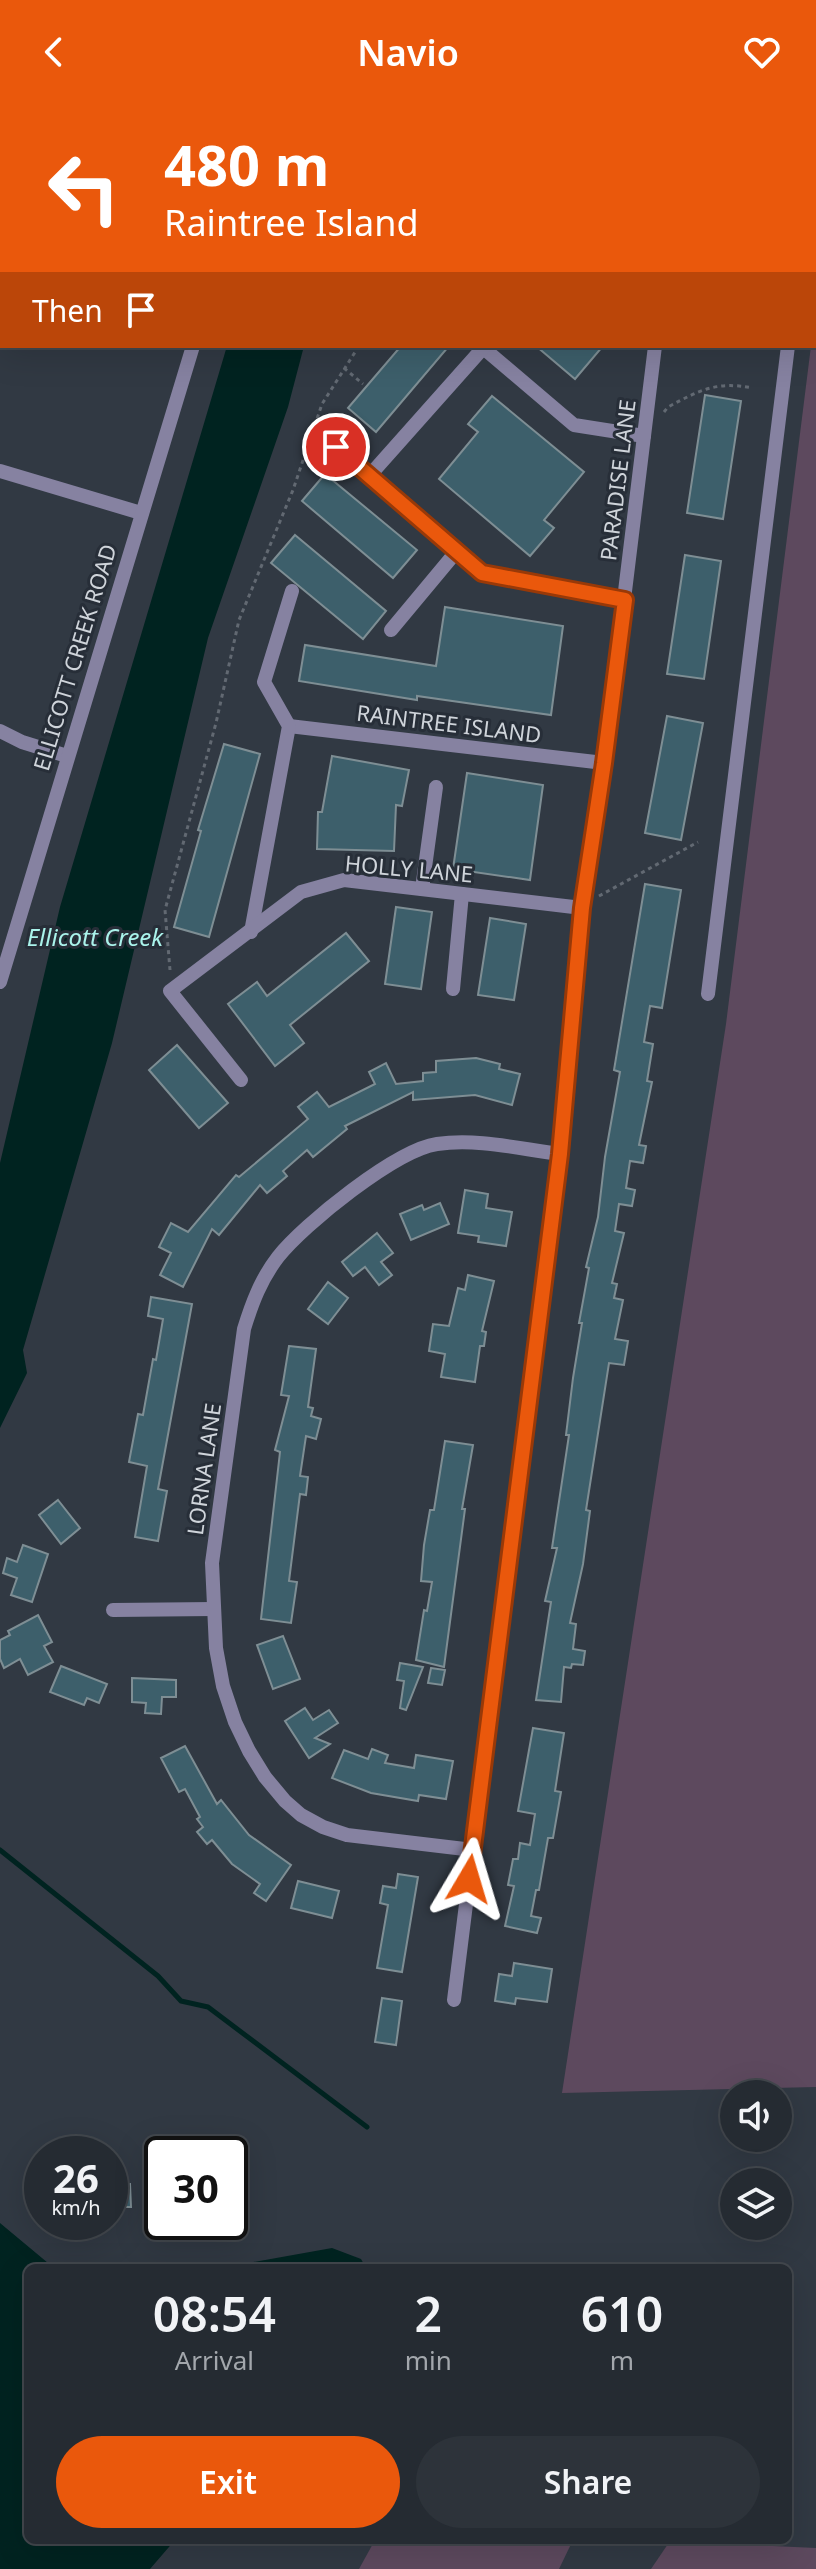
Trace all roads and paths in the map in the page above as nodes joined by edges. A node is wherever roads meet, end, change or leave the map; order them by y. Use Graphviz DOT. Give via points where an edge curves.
graph roads {
  1 [pos="192,348"];
  2 [pos="358,348"];
  3 [pos="481,348"];
  4 [pos="483,348"];
  5 [pos="655,348"];
  6 [pos="788,348"];
  7 [pos="344,368"];
  8 [pos="363,384"];
  9 [pos="753,388"];
  10 [pos="310,434"];
  11 [pos="644,436"];
  12 [pos="319,438"];
  13 [pos="336,447"];
  14 [pos="0,471"];
  15 [pos="370,475"];
  16 [pos="141,513"];
  17 [pos="456,552"];
  18 [pos="292,591"];
  19 [pos="625,600"];
  20 [pos="391,630"];
  21 [pos="289,726"];
  22 [pos="0,731"];
  23 [pos="67,756"];
  24 [pos="604,763"];
  25 [pos="436,787"];
  26 [pos="698,842"];
  27 [pos="422,889"];
  28 [pos="462,894"];
  29 [pos="582,908"];
  30 [pos="251,932"];
  31 [pos="0,982"];
  32 [pos="453,989"];
  33 [pos="170,991"];
  34 [pos="708,994"];
  35 [pos="241,1080"];
  36 [pos="560,1154"];
  37 [pos="214,1609"];
  38 [pos="113,1610"];
  39 [pos="473,1850"];
  40 [pos="454,2000"];
  1 -- 16 [label="street, ELLICOTT CREEK ROAD"];
  2 -- 7 [label="path"];
  3 -- 15 [label="street"];
  4 -- 11 [label="street" via="574,425"];
  5 -- 11 [label="street, PARADISE LANE"];
  6 -- 34 [label="street"];
  7 -- 8 [label="path"];
  7 -- 10 [label="path"];
  9 -- 11 [label="path" via="730,384 699,391 668,407"];
  10 -- 12 [label="path"];
  10 -- 33 [label="path" via="293,490 239,620 165,910"];
  11 -- 19 [label="street, PARADISE LANE"];
  13 -- 15 [label="street"];
  14 -- 16 [label="street"];
  15 -- 17 [label="street"];
  16 -- 23 [label="street, ELLICOTT CREEK ROAD"];
  17 -- 19 [label="street" via="482,573"];
  17 -- 20 [label="street"];
  18 -- 21 [label="street" via="264,682"];
  19 -- 24 [label="street, PARADISE LANE"];
  21 -- 24 [label="street, RAINTREE ISLAND"];
  21 -- 30 [label="street"];
  22 -- 23 [label="street"];
  23 -- 31 [label="street, ELLICOTT CREEK ROAD"];
  24 -- 29 [label="street, PARADISE LANE"];
  25 -- 27 [label="street"];
  26 -- 29 [label="path"];
  27 -- 28 [label="street, HOLLY LANE"];
  27 -- 30 [label="street, HOLLY LANE" via="344,880 301,892"];
  28 -- 29 [label="street, HOLLY LANE"];
  28 -- 32 [label="street"];
  29 -- 36 [label="street, PARADISE LANE"];
  30 -- 33 [label="street, HOLLY LANE"];
  33 -- 35 [label="street"];
  36 -- 37 [label="street, LORNA LANE" via="464,1142 410,1152 299,1233 278,1256 253,1300 244,1329 212,1563"];
  36 -- 39 [label="street, PARADISE LANE"];
  37 -- 38 [label="street"];
  37 -- 39 [label="street, LORNA LANE" via="223,1686 235,1722 265,1777 285,1801 301,1815 347,1835"];
  39 -- 40 [label="street, PARADISE LANE"];
}
